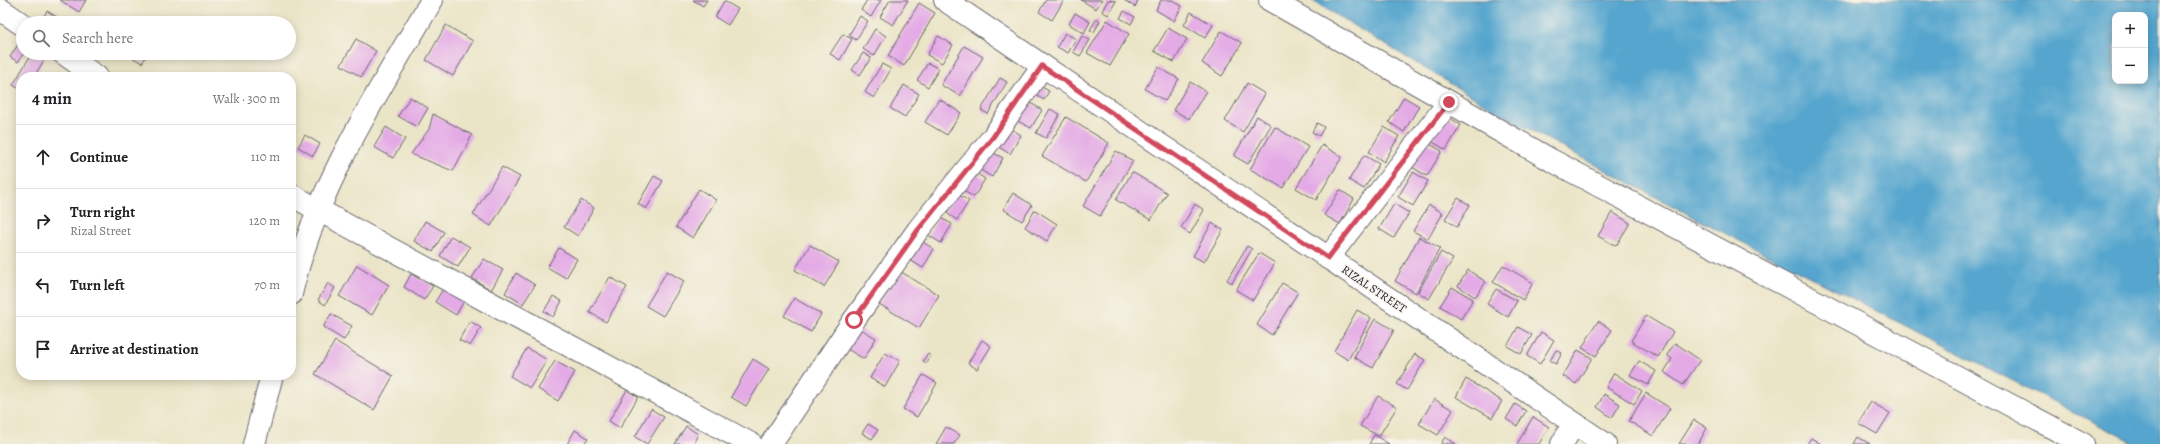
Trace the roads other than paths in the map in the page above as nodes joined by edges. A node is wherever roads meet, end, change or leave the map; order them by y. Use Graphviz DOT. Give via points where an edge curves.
graph roads {
  1 [pos="432,0"];
  2 [pos="945,0"];
  3 [pos="1270,0"];
  4 [pos="0,9"];
  5 [pos="16,20"];
  6 [pos="73,60"];
  7 [pos="1042,66"];
  8 [pos="90,72"];
  9 [pos="1449,102"];
  10 [pos="296,198"];
  11 [pos="320,210"];
  12 [pos="1328,258"];
  13 [pos="296,271"];
  14 [pos="271,380"];
  15 [pos="1574,423"];
  16 [pos="254,444"];
  17 [pos="751,444"];
  18 [pos="771,444"];
  19 [pos="1562,444"];
  20 [pos="1605,444"];
  21 [pos="2083,444"];
  1 -- 11 [label="street" via="355,130"];
  2 -- 7 [label="street, RIZAL STREET"];
  3 -- 9 [label="street"];
  4 -- 5 [label="street"];
  6 -- 8 [label="street"];
  7 -- 12 [label="street, RIZAL STREET"];
  7 -- 18 [label="street" via="993,137 909,243"];
  9 -- 12 [label="street"];
  9 -- 21 [label="street" via="1565,167"];
  10 -- 11 [label="street"];
  11 -- 13 [label="street"];
  11 -- 17 [label="street"];
  12 -- 15 [label="street, RIZAL STREET"];
  14 -- 16 [label="street"];
  15 -- 19 [label="street"];
  15 -- 20 [label="street, RIZAL STREET"];
}
